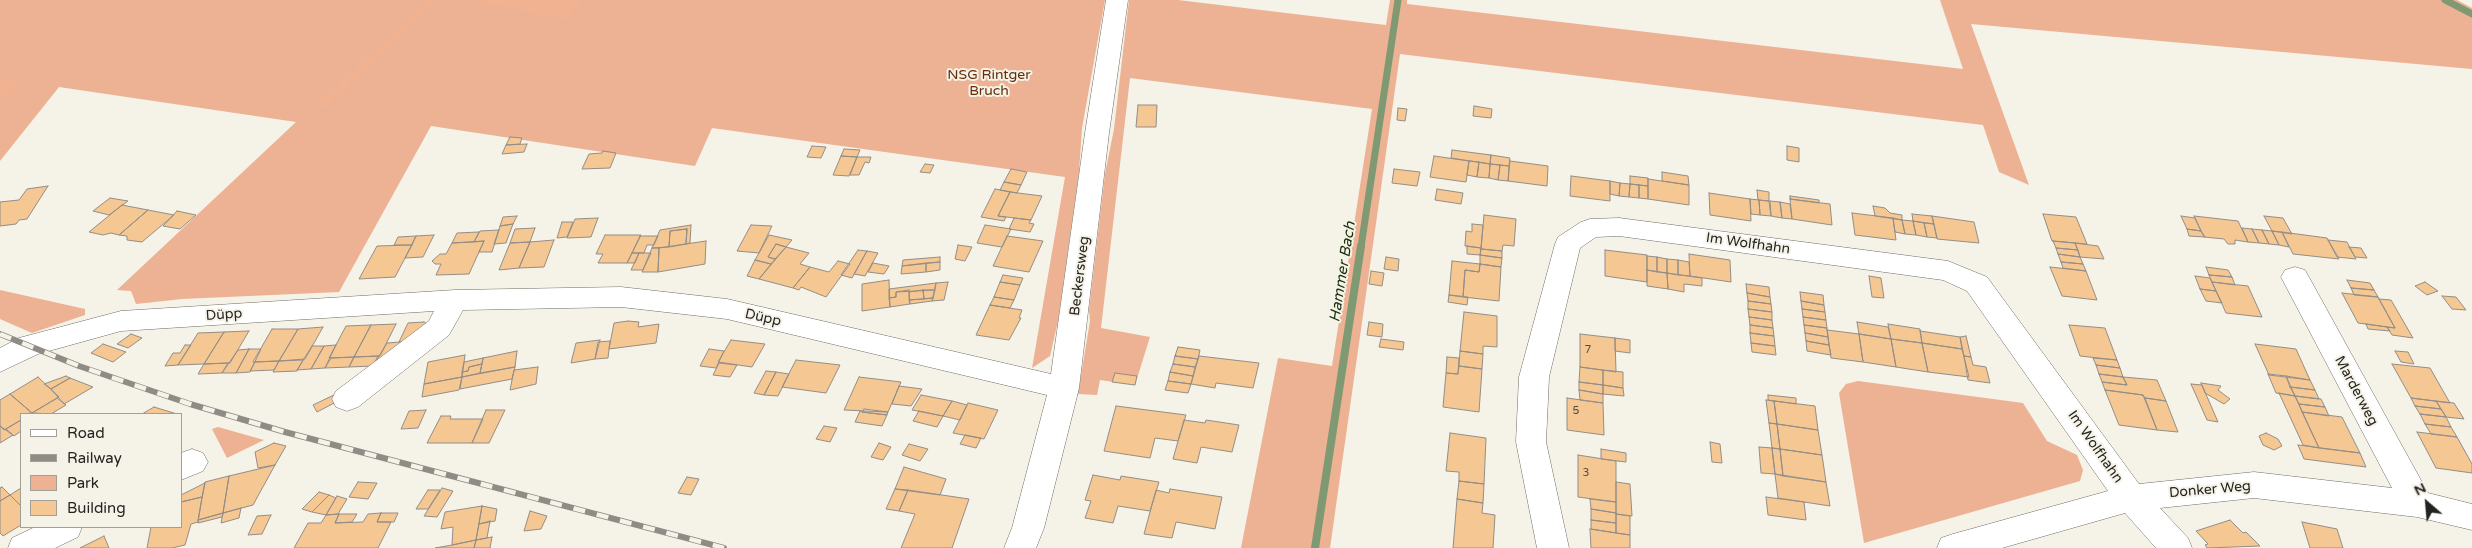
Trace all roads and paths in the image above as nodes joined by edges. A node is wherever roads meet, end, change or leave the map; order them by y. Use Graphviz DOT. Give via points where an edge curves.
graph roads {
  1 [pos="1117,0"];
  2 [pos="2295,277"];
  3 [pos="456,300"];
  4 [pos="0,361"];
  5 [pos="1064,388"];
  6 [pos="347,399"];
  7 [pos="2131,498"];
  8 [pos="2417,504"];
  9 [pos="2472,517"];
  10 [pos="64,528"];
  11 [pos="24,548"];
  12 [pos="1020,548"];
  13 [pos="1553,548"];
  14 [pos="1954,548"];
  15 [pos="2176,548"];
  1 -- 5 [label="street, Beckersweg"];
  2 -- 8 [label="street, Marderweg"];
  3 -- 4 [label="street, Düpp" via="121,321 28,346"];
  3 -- 5 [label="street, Düpp" via="621,297 727,309"];
  3 -- 6 [label="street" via="439,328"];
  5 -- 12 [label="street, Beckersweg" via="1036,500"];
  7 -- 8 [label="street, Donker Weg" via="2254,485"];
  7 -- 13 [label="street, Im Wolfhahn" via="1977,284 1948,271 1619,227 1590,228 1568,244 1534,377 1531,442"];
  7 -- 14 [label="street, Donker Weg"];
  7 -- 15 [label="street, Im Wolfhahn"];
  8 -- 9 [label="street, Donker Weg"];
  10 -- 11 [label="street"];
}
